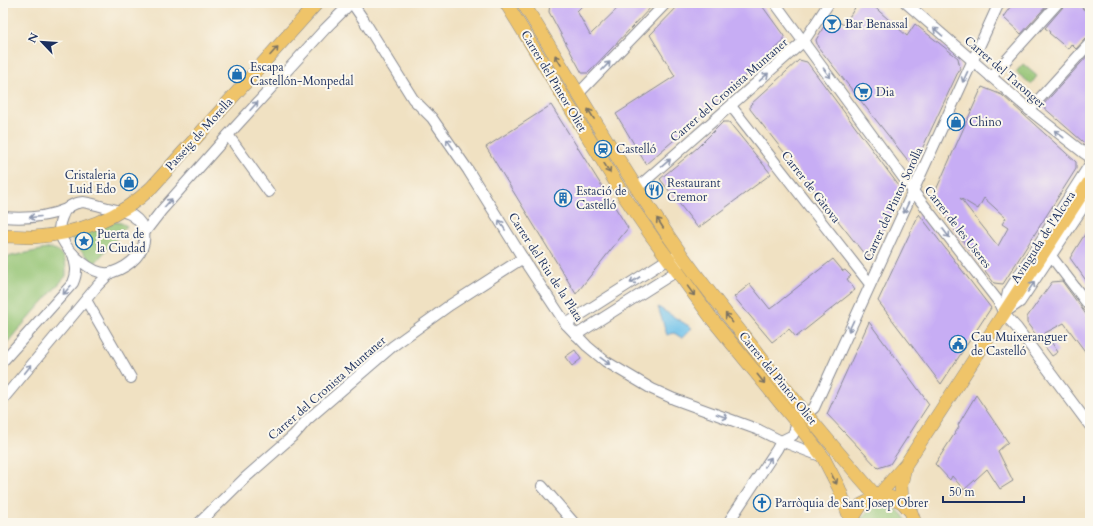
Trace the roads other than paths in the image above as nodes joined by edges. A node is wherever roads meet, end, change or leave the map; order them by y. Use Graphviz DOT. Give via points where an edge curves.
graph roads {
  1 [pos="317,3"];
  2 [pos="352,3"];
  3 [pos="506,3"];
  4 [pos="666,3"];
  5 [pos="775,3"];
  6 [pos="829,3"];
  7 [pos="906,3"];
  8 [pos="999,3"];
  9 [pos="1058,3"];
  10 [pos="1086,3"];
  11 [pos="528,5"];
  12 [pos="1090,6"];
  13 [pos="804,41"];
  14 [pos="1090,43"];
  15 [pos="972,61"];
  16 [pos="991,77"];
  17 [pos="578,94"];
  18 [pos="730,106"];
  19 [pos="1029,110"];
  20 [pos="228,135"];
  21 [pos="1090,157"];
  22 [pos="1090,164"];
  23 [pos="1090,181"];
  24 [pos="637,188"];
  25 [pos="913,191"];
  26 [pos="269,192"];
  27 [pos="1090,197"];
  28 [pos="66,209"];
  29 [pos="122,211"];
  30 [pos="3,217"];
  31 [pos="60,234"];
  32 [pos="144,234"];
  33 [pos="3,236"];
  34 [pos="73,254"];
  35 [pos="682,256"];
  36 [pos="1052,256"];
  37 [pos="523,258"];
  38 [pos="668,259"];
  39 [pos="677,271"];
  40 [pos="110,273"];
  41 [pos="870,284"];
  42 [pos="86,300"];
  43 [pos="1090,307"];
  44 [pos="1004,314"];
  45 [pos="566,324"];
  46 [pos="576,335"];
  47 [pos="3,361"];
  48 [pos="130,378"];
  49 [pos="3,399"];
  50 [pos="807,414"];
  51 [pos="797,423"];
  52 [pos="1090,426"];
  53 [pos="781,441"];
  54 [pos="823,457"];
  55 [pos="906,464"];
  56 [pos="542,486"];
  57 [pos="877,497"];
  58 [pos="902,502"];
  59 [pos="851,522"];
  60 [pos="199,523"];
  61 [pos="574,523"];
  62 [pos="728,523"];
  63 [pos="915,523"];
  29 -- 1 [label="main road, Passeig de Morella, one-way" via="144,196"];
  20 -- 2 [label="street, Passeig de Morella, one-way" via="320,34"];
  37 -- 2 [label="street, Carrer del Riu de la Plata, one-way" via="468,170 432,118 413,99"];
  3 -- 38 [label="main road, Carrer del Pintor Oliet, one-way" via="624,196"];
  17 -- 4 [label="street, one-way"];
  5 -- 13 [label="street, Carrer de les Useres"];
  6 -- 13 [label="street, Carrer del Cronista Muntaner"];
  15 -- 7 [label="street, Carrer del Taronger, one-way"];
  8 -- 15 [label="street, Carrer del Pintor Sorolla"];
  9 -- 16 [label="street"];
  10 -- 12 [label="street"];
  17 -- 11 [label="main road, Carrer del Pintor Oliet, one-way"];
  18 -- 13 [label="street, Carrer del Cronista Muntaner, one-way"];
  13 -- 25 [label="street, Carrer de les Useres, one-way"];
  14 -- 19 [label="street"];
  15 -- 16 [label="street, Carrer del Taronger"];
  15 -- 25 [label="street, Carrer del Pintor Sorolla, one-way"];
  16 -- 19 [label="street, Carrer del Taronger"];
  24 -- 17 [label="main road, Carrer del Pintor Oliet, one-way"];
  24 -- 18 [label="street, Carrer del Cronista Muntaner, one-way"];
  18 -- 41 [label="street, Carrer de Gàtova"];
  21 -- 19 [label="street, Carrer del Taronger, one-way"];
  20 -- 26 [label="street"];
  32 -- 20 [label="street, Passeig de Morella, one-way"];
  22 -- 44 [label="street, Avinguda de l'Alcora" via="1008,292"];
  23 -- 44 [label="main road, Avinguda de l'Alcora"];
  35 -- 24 [label="main road, Carrer del Pintor Oliet, one-way"];
  25 -- 41 [label="street, Carrer del Pintor Sorolla, one-way"];
  25 -- 44 [label="street, Carrer de les Useres, one-way" via="998,301"];
  27 -- 36 [label="street, Avinguda de l'Alcora"];
  28 -- 29 [label="street" via="83,202"];
  28 -- 30 [label="street, one-way" via="36,218"];
  28 -- 31 [label="street" via="59,226"];
  29 -- 31 [label="main road, Passeig de Morella" via="97,223"];
  29 -- 32 [label="street" via="137,219"];
  31 -- 33 [label="main road, Passeig de Morella" via="33,237"];
  31 -- 34 [label="street"];
  32 -- 40 [label="street" via="145,241 140,254 121,269"];
  34 -- 40 [label="street" via="93,270"];
  34 -- 47 [label="street, one-way" via="77,272 73,283"];
  35 -- 38 [label="street"];
  35 -- 39 [label="street"];
  50 -- 35 [label="main road, Carrer del Pintor Oliet, one-way"];
  36 -- 43 [label="street"];
  44 -- 36 [label="street, Avinguda de l'Alcora, one-way" via="1020,302"];
  37 -- 45 [label="street, Carrer del Riu de la Plata"];
  37 -- 60 [label="street, Carrer del Cronista Muntaner" via="450,305 393,346 307,420"];
  38 -- 39 [label="main road, Carrer del Pintor Oliet"];
  38 -- 45 [label="street, one-way"];
  39 -- 46 [label="street"];
  39 -- 51 [label="main road, Carrer del Pintor Oliet, one-way" via="712,320"];
  40 -- 42 [label="street"];
  41 -- 50 [label="street, Carrer del Pintor Sorolla, one-way" via="814,408"];
  42 -- 48 [label="street"];
  49 -- 42 [label="street, one-way"];
  44 -- 52 [label="street, Carrer de les Useres"];
  44 -- 55 [label="main road, Avinguda de l'Alcora"];
  45 -- 46 [label="street, Carrer del Riu de la Plata"];
  46 -- 53 [label="street, Carrer del Riu de la Plata, one-way" via="605,361 652,389"];
  50 -- 57 [label="main road, Carrer del Pintor Oliet"];
  51 -- 53 [label="street" via="793,435"];
  51 -- 54 [label="main road, Carrer del Pintor Oliet"];
  53 -- 54 [label="street, Carrer del Riu de la Plata"];
  62 -- 53 [label="street, one-way"];
  54 -- 59 [label="main road, Carrer del Pintor Oliet, one-way" via="839,488"];
  55 -- 57 [label="main road, Avinguda de l'Alcora"];
  55 -- 58 [label="main road, Avinguda de l'Alcora" via="900,485"];
  56 -- 61 [label="street"];
  57 -- 58 [label="main road" via="890,497"];
  57 -- 59 [label="main road, Avinguda de l'Alcora" via="861,505"];
  58 -- 63 [label="main road" via="911,512"];
}
